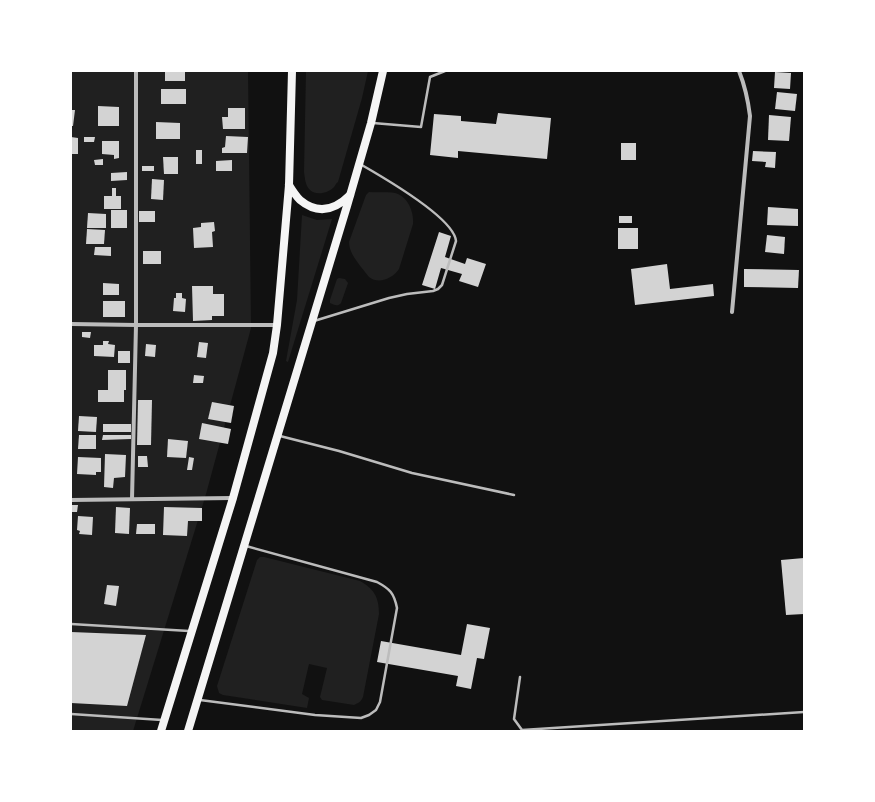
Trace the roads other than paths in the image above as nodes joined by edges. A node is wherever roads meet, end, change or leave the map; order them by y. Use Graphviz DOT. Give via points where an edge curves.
graph roads {
  1 [pos="136,71"];
  2 [pos="292,71"];
  3 [pos="383,71"];
  4 [pos="445,71"];
  5 [pos="738,71"];
  6 [pos="371,123"];
  7 [pos="359,163"];
  8 [pos="289,185"];
  9 [pos="351,194"];
  10 [pos="732,312"];
  11 [pos="312,321"];
  12 [pos="71,324"];
  13 [pos="136,325"];
  14 [pos="277,325"];
  15 [pos="277,436"];
  16 [pos="514,495"];
  17 [pos="233,498"];
  18 [pos="71,500"];
  19 [pos="132,500"];
  20 [pos="244,545"];
  21 [pos="71,624"];
  22 [pos="192,631"];
  23 [pos="520,677"];
  24 [pos="197,700"];
  25 [pos="804,712"];
  26 [pos="71,714"];
  27 [pos="165,720"];
  28 [pos="161,731"];
  29 [pos="188,731"];
  1 -- 13 [label="street"];
  2 -- 8 [label="highway"];
  3 -- 6 [label="highway"];
  4 -- 6 [label="lane" via="430,77 421,127"];
  5 -- 10 [label="street" via="746,90 750,116"];
  6 -- 7 [label="highway"];
  7 -- 9 [label="highway"];
  7 -- 11 [label="lane" via="418,200 449,227 456,241 442,285 438,289 389,298"];
  8 -- 9 [label="highway" via="296,196 319,209 341,204"];
  8 -- 14 [label="highway"];
  9 -- 11 [label="highway"];
  11 -- 15 [label="highway"];
  12 -- 13 [label="street"];
  13 -- 14 [label="street"];
  13 -- 19 [label="street"];
  14 -- 17 [label="highway" via="273,353"];
  15 -- 16 [label="lane" via="412,473"];
  15 -- 20 [label="highway"];
  17 -- 19 [label="street"];
  17 -- 22 [label="highway"];
  18 -- 19 [label="street"];
  20 -- 24 [label="highway"];
  20 -- 24 [label="lane" via="377,582 388,588 395,598 397,608 380,702 376,710 361,718 314,715"];
  21 -- 22 [label="lane"];
  22 -- 27 [label="highway"];
  23 -- 25 [label="lane" via="514,719 522,730"];
  24 -- 29 [label="highway"];
  26 -- 27 [label="lane"];
  27 -- 28 [label="highway"];
}
